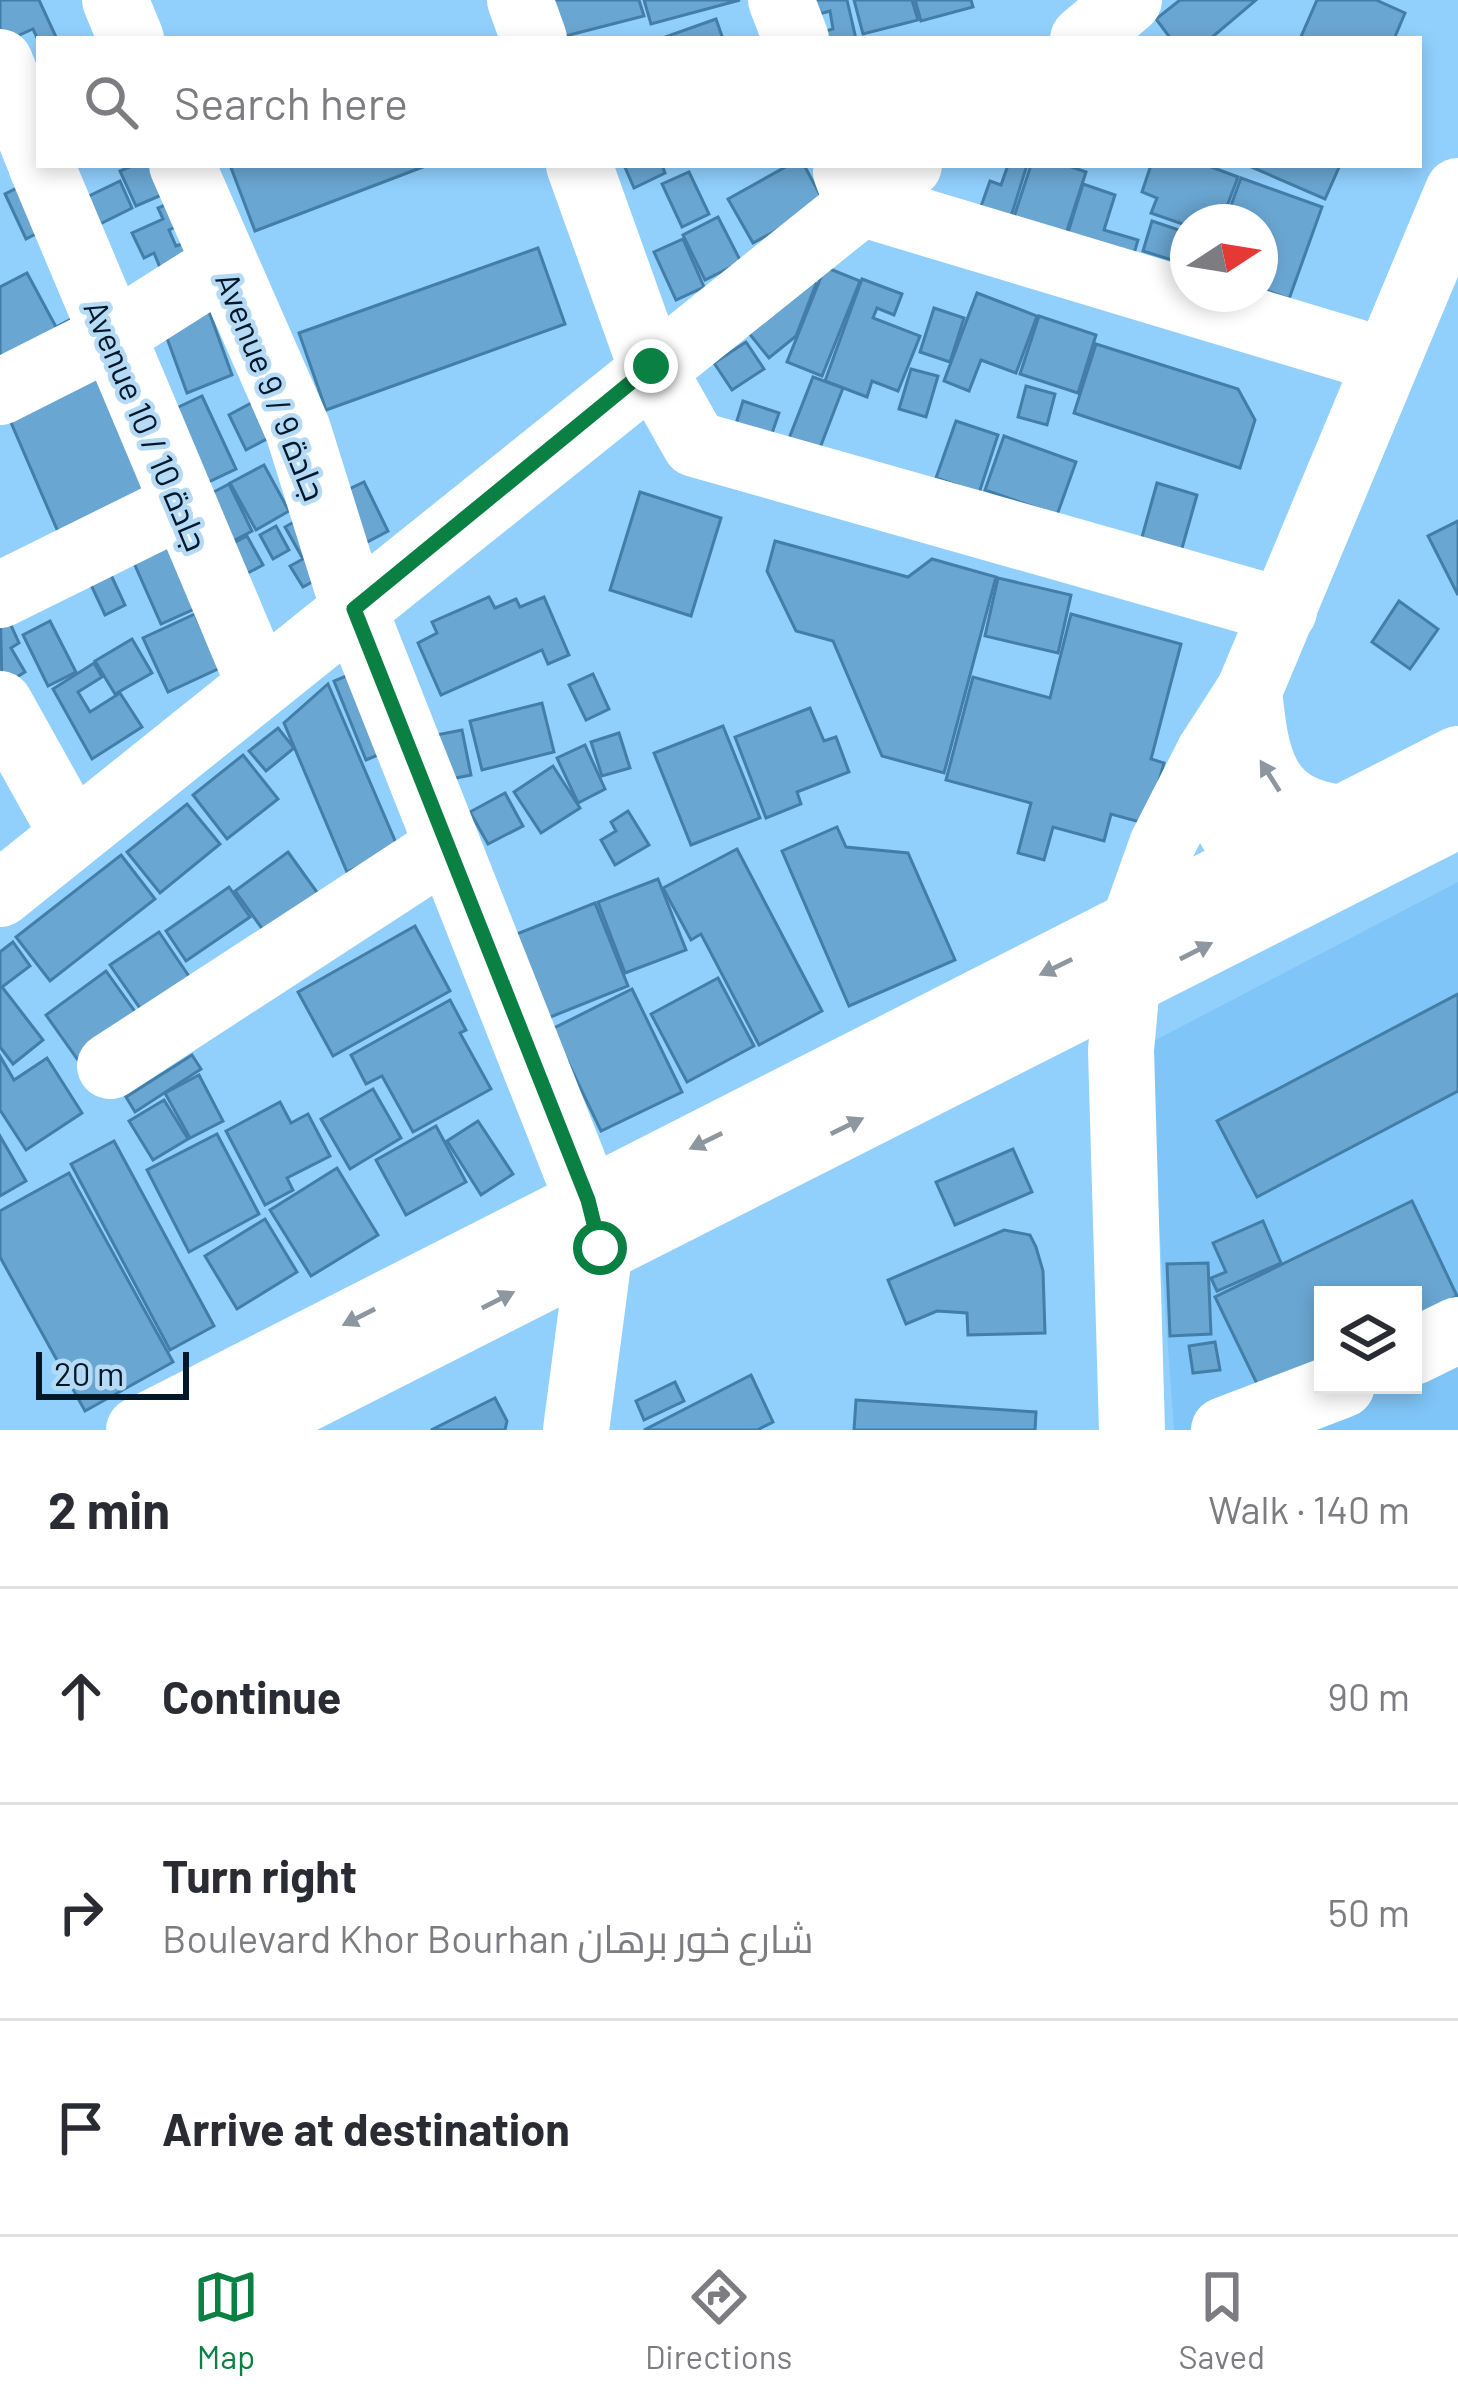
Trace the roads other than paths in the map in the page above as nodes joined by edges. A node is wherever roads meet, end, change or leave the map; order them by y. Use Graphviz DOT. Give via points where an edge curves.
graph roads {
  1 [pos="115,0"];
  2 [pos="520,0"];
  3 [pos="782,0"];
  4 [pos="1129,0"];
  5 [pos="130,36"];
  6 [pos="533,36"];
  7 [pos="795,36"];
  8 [pos="1087,36"];
  9 [pos="0,62"];
  10 [pos="36,152"];
  11 [pos="42,168"];
  12 [pos="183,168"];
  13 [pos="580,168"];
  14 [pos="870,177"];
  15 [pos="1458,191"];
  16 [pos="223,265"];
  17 [pos="109,337"];
  18 [pos="1386,361"];
  19 [pos="651,366"];
  20 [pos="0,392"];
  21 [pos="180,506"];
  22 [pos="0,595"];
  23 [pos="354,609"];
  24 [pos="1284,611"];
  25 [pos="259,683"];
  26 [pos="1249,691"];
  27 [pos="0,704"];
  28 [pos="1209,753"];
  29 [pos="1458,759"];
  30 [pos="1458,815"];
  31 [pos="1343,818"];
  32 [pos="73,835"];
  33 [pos="448,846"];
  34 [pos="1287,876"];
  35 [pos="0,894"];
  36 [pos="1128,958"];
  37 [pos="110,1066"];
  38 [pos="594,1224"];
  39 [pos="1458,1330"];
  40 [pos="1422,1348"];
  41 [pos="1318,1394"];
  42 [pos="139,1430"];
  43 [pos="244,1430"];
  44 [pos="576,1430"];
  45 [pos="1132,1430"];
  46 [pos="1224,1430"];
  1 -- 5 [label="street"];
  2 -- 6 [label="street"];
  3 -- 7 [label="street"];
  4 -- 8 [label="street"];
  9 -- 10 [label="street, Avenue 10 / جادة 10"];
  11 -- 17 [label="street, Avenue 10 / جادة 10"];
  12 -- 16 [label="street, Avenue 9 / جادة 9"];
  13 -- 19 [label="street"];
  14 -- 18 [label="street"];
  14 -- 19 [label="street"];
  15 -- 18 [label="street"];
  16 -- 17 [label="street"];
  16 -- 23 [label="street, Avenue 9 / جادة 9" via="298,430"];
  17 -- 20 [label="street"];
  17 -- 21 [label="street, Avenue 10 / جادة 10"];
  18 -- 24 [label="street"];
  19 -- 23 [label="street"];
  19 -- 24 [label="street" via="695,444"];
  21 -- 22 [label="street"];
  21 -- 25 [label="street, Avenue 10 / جادة 10"];
  23 -- 25 [label="street"];
  23 -- 33 [label="street, Avenue 9 / جادة 9"];
  24 -- 26 [label="street"];
  25 -- 32 [label="street"];
  26 -- 28 [label="street"];
  31 -- 26 [label="street, one-way" via="1318,816 1276,790 1255,745"];
  27 -- 32 [label="street"];
  28 -- 34 [label="street" via="1212,794 1229,832"];
  28 -- 36 [label="street" via="1162,845"];
  29 -- 31 [label="street"];
  30 -- 34 [label="street"];
  31 -- 34 [label="street"];
  32 -- 35 [label="street"];
  33 -- 37 [label="street"];
  33 -- 38 [label="street, Avenue 9 / جادة 9"];
  34 -- 36 [label="street"];
  36 -- 38 [label="street"];
  36 -- 45 [label="street" via="1122,1095"];
  38 -- 42 [label="street, one-way"];
  43 -- 38 [label="street, one-way"];
  38 -- 44 [label="street"];
  39 -- 40 [label="street"];
  41 -- 46 [label="street"];
}
